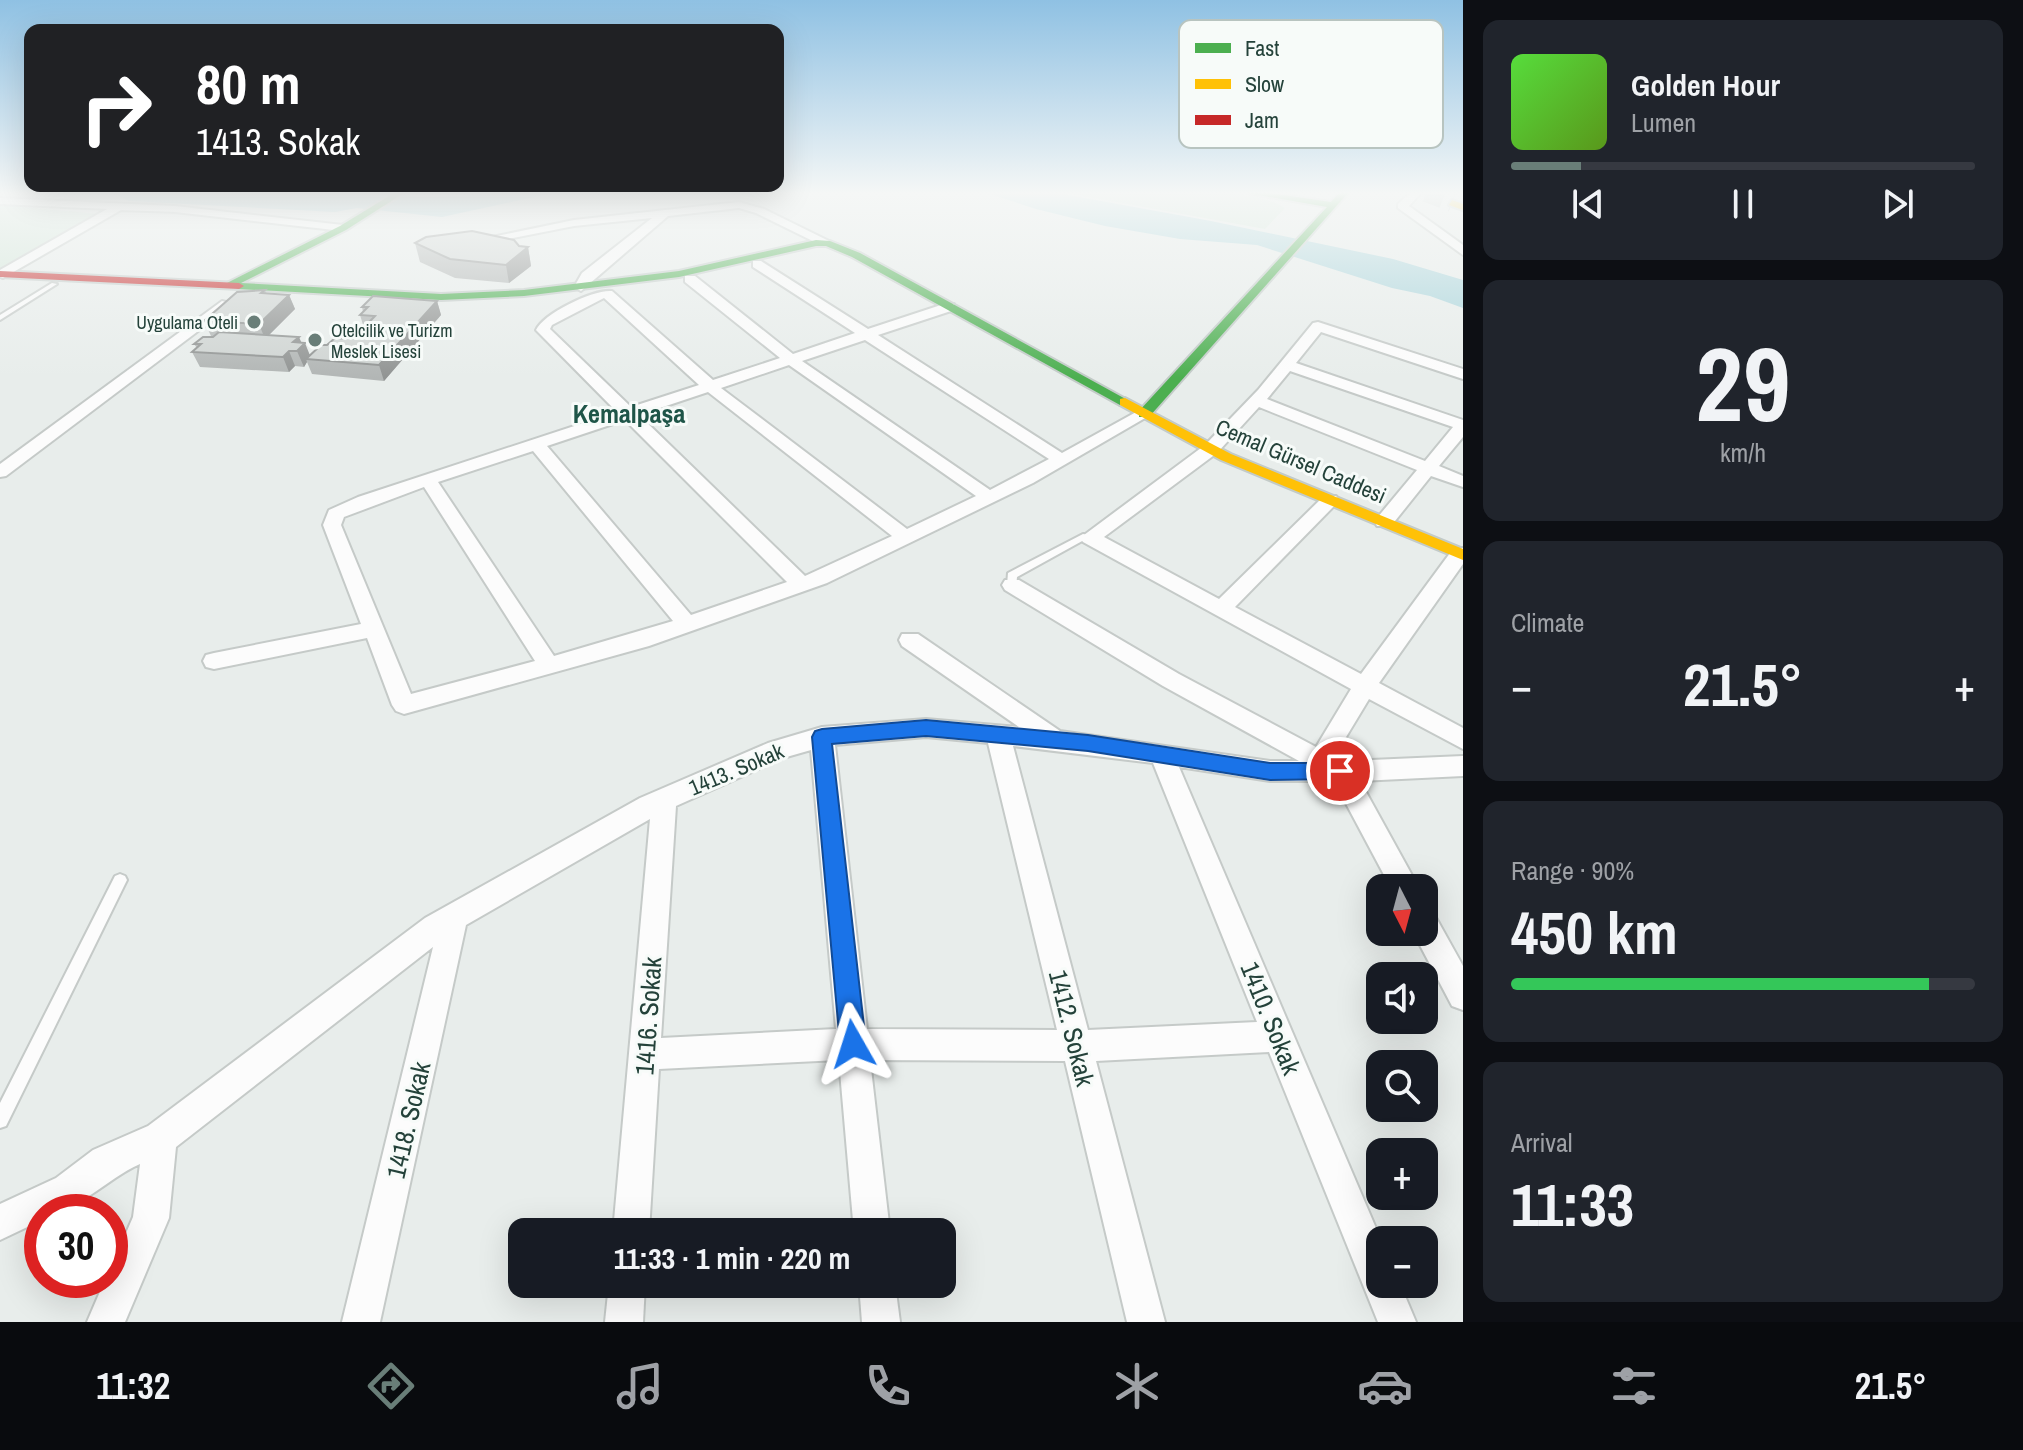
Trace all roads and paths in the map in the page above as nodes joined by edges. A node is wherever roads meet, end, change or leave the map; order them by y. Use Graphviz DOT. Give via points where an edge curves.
graph roads {
  1 [pos="38,255"];
  2 [pos="295,255"];
  3 [pos="613,255"];
  4 [pos="762,255"];
  5 [pos="797,255"];
  6 [pos="851,255"];
  7 [pos="1263,255"];
  8 [pos="1287,255"];
  9 [pos="757,264"];
  10 [pos="1,276"];
  11 [pos="690,279"];
  12 [pos="54,284"];
  13 [pos="581,287"];
  14 [pos="232,290"];
  15 [pos="603,294"];
  16 [pos="949,307"];
  17 [pos="0,318"];
  18 [pos="865,335"];
  19 [pos="791,360"];
  20 [pos="1287,365"];
  21 [pos="1463,374"];
  22 [pos="711,387"];
  23 [pos="1257,401"];
  24 [pos="1123,403"];
  25 [pos="1144,414"];
  26 [pos="628,415"];
  27 [pos="1463,426"];
  28 [pos="537,445"];
  29 [pos="1211,449"];
  30 [pos="1062,460"];
  31 [pos="1428,468"];
  32 [pos="0,472"];
  33 [pos="428,480"];
  34 [pos="1463,482"];
  35 [pos="989,497"];
  36 [pos="1330,500"];
  37 [pos="1384,522"];
  38 [pos="905,537"];
  39 [pos="1090,538"];
  40 [pos="1462,555"];
  41 [pos="801,584"];
  42 [pos="1012,585"];
  43 [pos="1221,609"];
  44 [pos="687,624"];
  45 [pos="374,629"];
  46 [pos="910,640"];
  47 [pos="214,661"];
  48 [pos="549,665"];
  49 [pos="1365,686"];
  50 [pos="998,735"];
  51 [pos="822,737"];
  52 [pos="1463,739"];
  53 [pos="1056,740"];
  54 [pos="1162,755"];
  55 [pos="1463,766"];
  56 [pos="1340,771"];
  57 [pos="664,799"];
  58 [pos="1397,874"];
  59 [pos="120,880"];
  60 [pos="454,917"];
  61 [pos="1436,946"];
  62 [pos="1463,995"];
  63 [pos="1279,1036"];
  64 [pos="853,1044"];
  65 [pos="1076,1046"];
  66 [pos="645,1054"];
  67 [pos="0,1120"];
  68 [pos="160,1138"];
  69 [pos="632,1218"];
  70 [pos="871,1218"];
  71 [pos="0,1222"];
  72 [pos="1366,1246"];
  73 [pos="626,1298"];
  74 [pos="878,1298"];
  75 [pos="1387,1298"];
  76 [pos="106,1322"];
  77 [pos="361,1322"];
  78 [pos="624,1322"];
  79 [pos="881,1322"];
  80 [pos="1146,1322"];
  81 [pos="1397,1322"];
  1 -- 10 [label="street"];
  2 -- 14 [label="street"];
  3 -- 13 [label="street"];
  4 -- 13 [label="street" via="679,274"];
  5 -- 9 [label="street"];
  6 -- 16 [label="street, Cemal Gürsel Caddesi"];
  7 -- 24 [label="street" via="1148,384"];
  8 -- 25 [label="street"];
  9 -- 11 [label="street"];
  9 -- 18 [label="street"];
  10 -- 12 [label="street"];
  10 -- 14 [label="street"];
  11 -- 15 [label="street"];
  11 -- 19 [label="street"];
  12 -- 14 [label="street"];
  12 -- 17 [label="lane"];
  13 -- 14 [label="street" via="441,297"];
  14 -- 15 [label="street" via="419,305"];
  14 -- 32 [label="street"];
  15 -- 22 [label="street"];
  15 -- 26 [label="street" via="546,323 543,330"];
  16 -- 18 [label="street"];
  16 -- 24 [label="street, Cemal Gürsel Caddesi"];
  18 -- 19 [label="street"];
  18 -- 30 [label="street"];
  19 -- 22 [label="street"];
  19 -- 35 [label="street"];
  20 -- 21 [label="street" via="1318,326"];
  20 -- 23 [label="street"];
  20 -- 27 [label="street"];
  22 -- 26 [label="street"];
  22 -- 38 [label="street"];
  23 -- 29 [label="street"];
  23 -- 31 [label="street"];
  24 -- 25 [label="street, Cemal Gürsel Caddesi"];
  25 -- 29 [label="street, Cemal Gürsel Caddesi"];
  25 -- 30 [label="street"];
  26 -- 28 [label="street"];
  26 -- 41 [label="street"];
  27 -- 31 [label="street"];
  28 -- 33 [label="street"];
  28 -- 44 [label="street"];
  29 -- 36 [label="street, Cemal Gürsel Caddesi"];
  29 -- 39 [label="street"];
  30 -- 35 [label="street"];
  31 -- 34 [label="street"];
  31 -- 37 [label="street"];
  33 -- 45 [label="street" via="336,514 332,525"];
  33 -- 48 [label="street"];
  35 -- 38 [label="street"];
  36 -- 37 [label="street, Cemal Gürsel Caddesi"];
  36 -- 43 [label="street"];
  37 -- 40 [label="street, Cemal Gürsel Caddesi"];
  38 -- 41 [label="street"];
  39 -- 42 [label="lane" via="1012,575"];
  39 -- 43 [label="street"];
  40 -- 49 [label="street"];
  41 -- 44 [label="street"];
  42 -- 56 [label="street" via="1171,680"];
  43 -- 49 [label="street"];
  44 -- 48 [label="street"];
  45 -- 47 [label="street"];
  45 -- 48 [label="street" via="404,705"];
  46 -- 53 [label="street"];
  49 -- 52 [label="street"];
  49 -- 56 [label="street" via="1328,747"];
  50 -- 51 [label="street, 1413. Sokak" via="926,728"];
  50 -- 53 [label="street, 1413. Sokak"];
  50 -- 65 [label="street, 1412. Sokak"];
  51 -- 57 [label="street, 1413. Sokak" via="777,750"];
  51 -- 64 [label="street"];
  53 -- 54 [label="street, 1413. Sokak"];
  54 -- 56 [label="street, 1413. Sokak" via="1270,771"];
  54 -- 63 [label="street, 1410. Sokak"];
  55 -- 56 [label="street, 1413. Sokak"];
  56 -- 58 [label="street"];
  57 -- 60 [label="street, 1413. Sokak"];
  57 -- 66 [label="street, 1416. Sokak"];
  59 -- 67 [label="lane"];
  60 -- 68 [label="street, 1413. Sokak"];
  60 -- 77 [label="street, 1418. Sokak"];
  61 -- 62 [label="street"];
  63 -- 65 [label="street"];
  63 -- 72 [label="street, 1410. Sokak"];
  64 -- 65 [label="street"];
  64 -- 66 [label="street"];
  64 -- 70 [label="street"];
  65 -- 80 [label="street, 1412. Sokak"];
  66 -- 69 [label="street, 1416. Sokak"];
  68 -- 71 [label="street, 1413. Sokak" via="105,1162 68,1190"];
  68 -- 76 [label="street" via="151,1218"];
  73 -- 78 [label="street"];
  74 -- 79 [label="street"];
  75 -- 81 [label="street, 1410. Sokak"];
}
